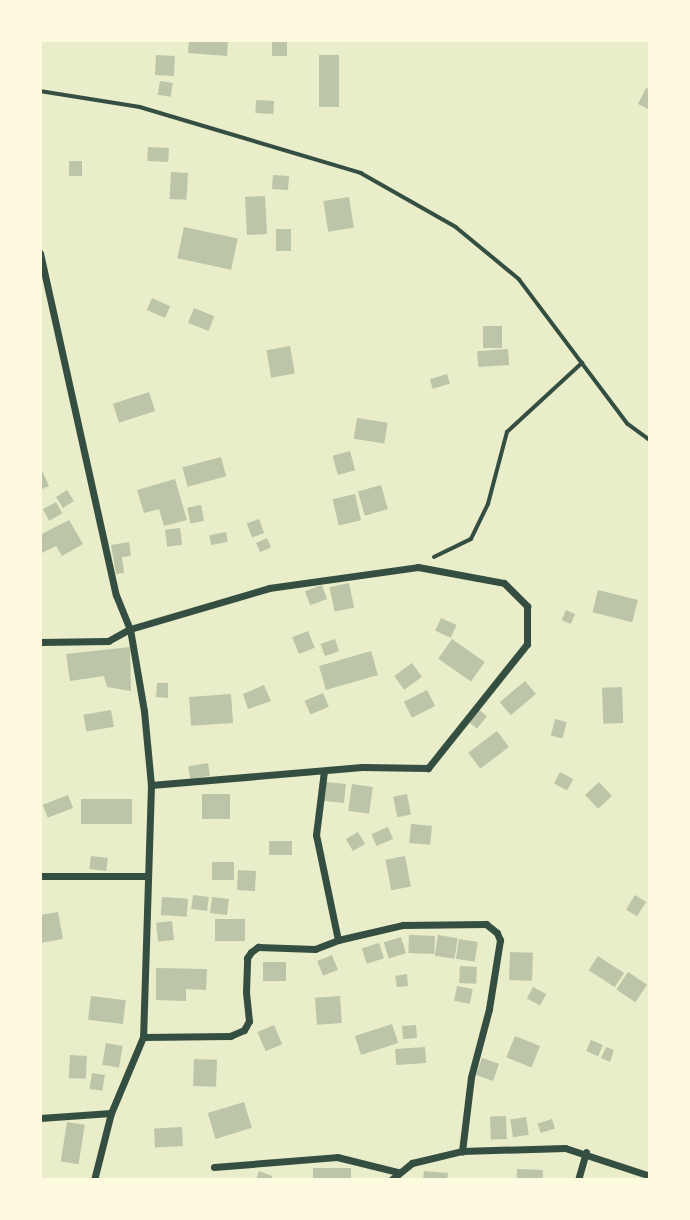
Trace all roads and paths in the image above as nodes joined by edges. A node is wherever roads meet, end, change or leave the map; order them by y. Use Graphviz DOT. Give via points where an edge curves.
graph roads {
  1 [pos="40,91"];
  2 [pos="40,253"];
  3 [pos="582,363"];
  4 [pos="650,440"];
  5 [pos="418,567"];
  6 [pos="130,629"];
  7 [pos="40,642"];
  8 [pos="324,771"];
  9 [pos="151,785"];
  10 [pos="40,876"];
  11 [pos="146,876"];
  12 [pos="338,940"];
  13 [pos="143,1037"];
  14 [pos="111,1113"];
  15 [pos="40,1118"];
  16 [pos="462,1151"];
  17 [pos="586,1152"];
  18 [pos="214,1167"];
  19 [pos="398,1172"];
  20 [pos="650,1176"];
  21 [pos="94,1180"];
  22 [pos="391,1180"];
  23 [pos="578,1180"];
  1 -- 3 [label="path" via="140,107 361,173 488,250 519,279"];
  2 -- 6 [label="street" via="116,595"];
  3 -- 4 [label="path" via="628,424"];
  3 -- 5 [label="path" via="507,432 488,503 471,539"];
  5 -- 6 [label="street" via="269,588"];
  5 -- 8 [label="street" via="504,583 527,607 527,644 428,768"];
  6 -- 7 [label="street" via="107,641"];
  6 -- 9 [label="street"];
  8 -- 9 [label="street"];
  8 -- 12 [label="street" via="316,835"];
  9 -- 11 [label="street"];
  10 -- 11 [label="street"];
  11 -- 13 [label="street"];
  12 -- 13 [label="street" via="315,948 258,947 251,952 246,992 249,1021 244,1030 230,1036"];
  12 -- 16 [label="street" via="403,925 485,924 497,933 489,1009 471,1077"];
  13 -- 14 [label="street"];
  14 -- 15 [label="street"];
  14 -- 21 [label="street"];
  16 -- 17 [label="street" via="565,1148"];
  16 -- 19 [label="street" via="412,1163"];
  17 -- 20 [label="street"];
  17 -- 23 [label="street"];
  18 -- 19 [label="street" via="337,1157"];
  19 -- 22 [label="street"];
}
